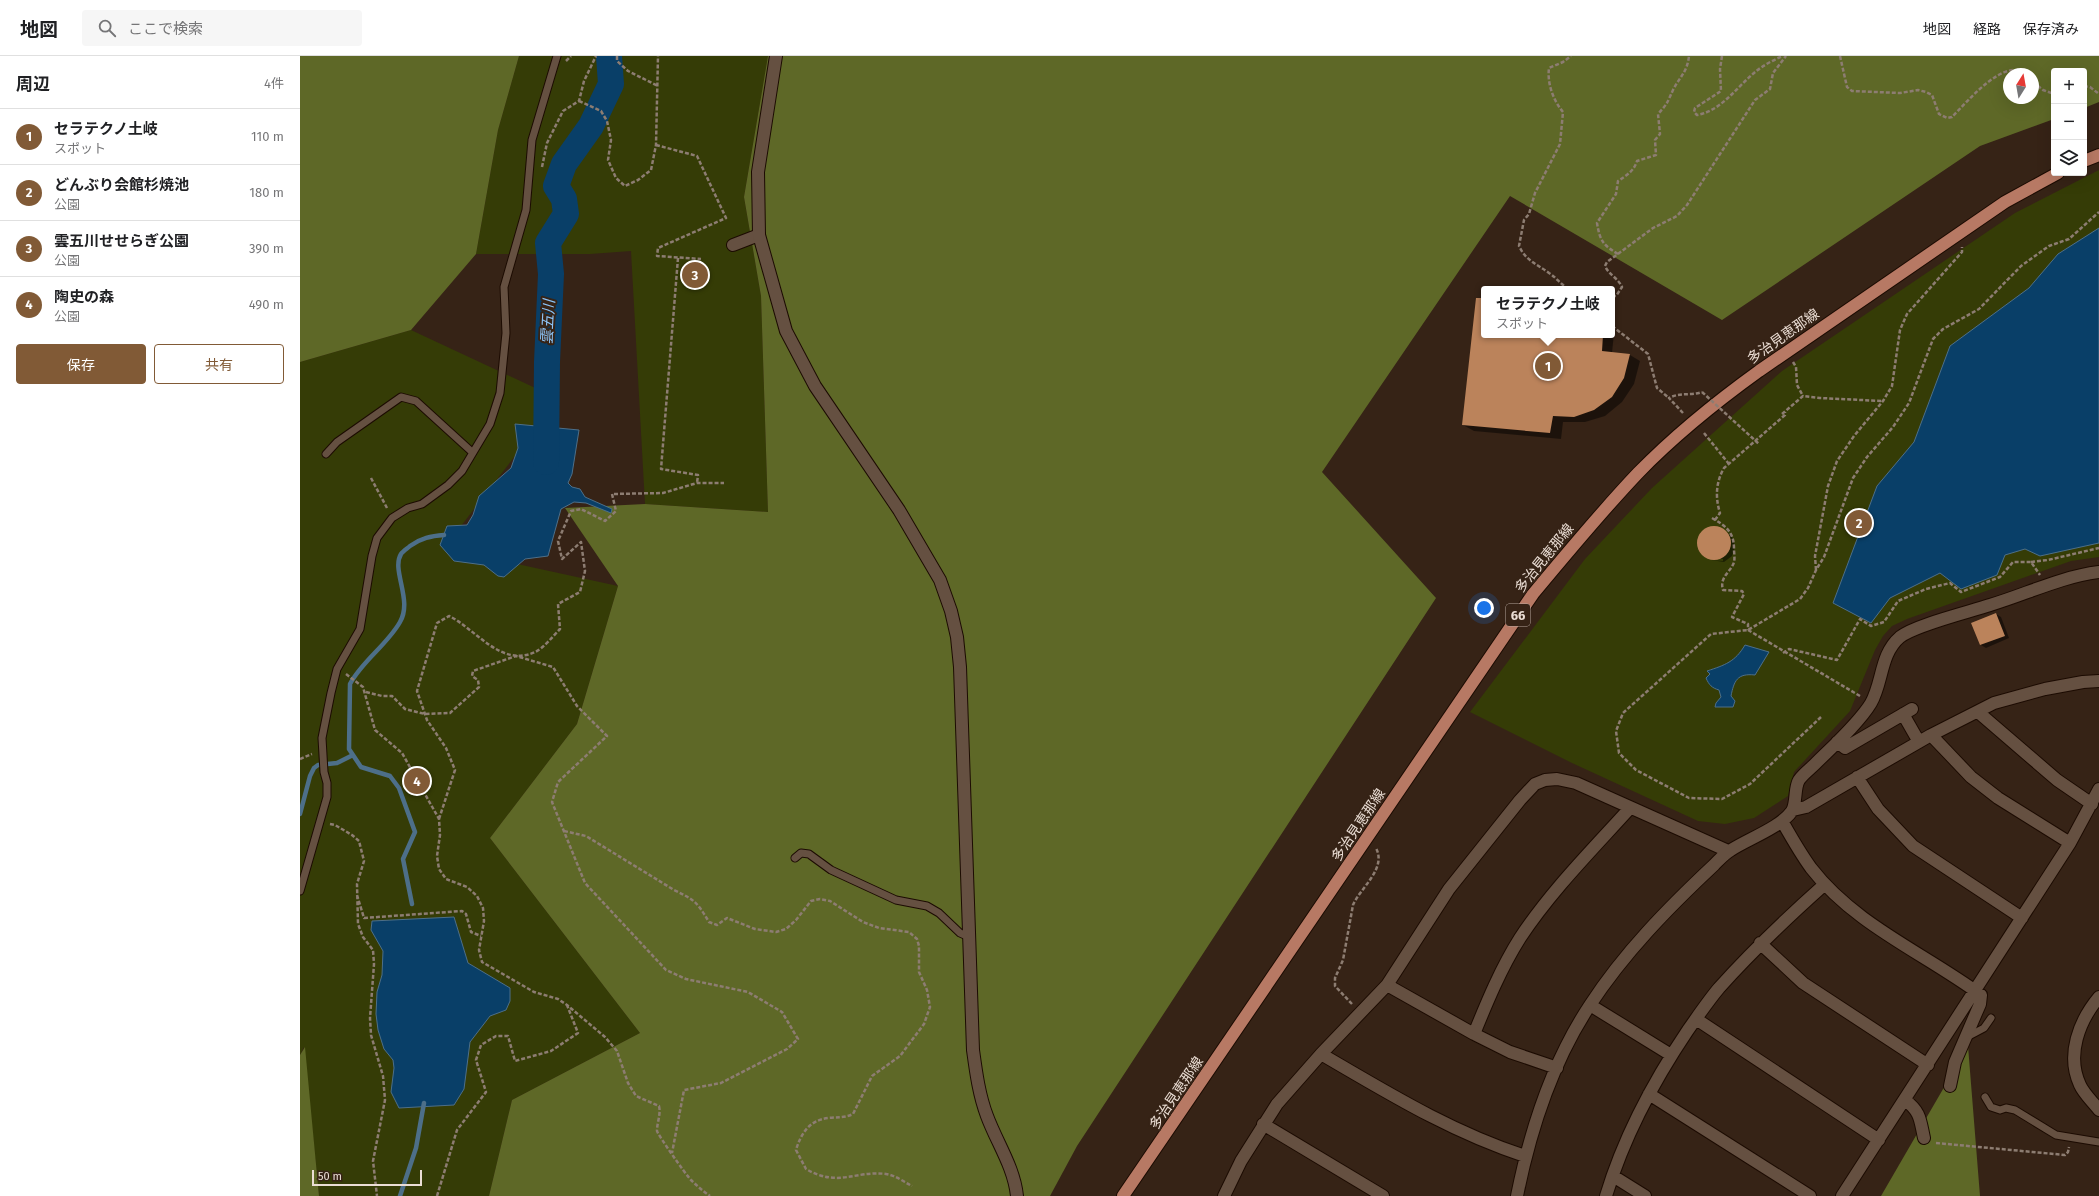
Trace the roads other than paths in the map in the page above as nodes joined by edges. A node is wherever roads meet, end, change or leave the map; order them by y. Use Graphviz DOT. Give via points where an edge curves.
graph roads {
  1 [pos="557,56"];
  2 [pos="776,56"];
  3 [pos="2099,155"];
  4 [pos="2087,160"];
  5 [pos="2053,176"];
  6 [pos="759,235"];
  7 [pos="733,245"];
  8 [pos="472,452"];
  9 [pos="326,454"];
  10 [pos="2099,572"];
  11 [pos="2099,681"];
  12 [pos="1978,712"];
  13 [pos="1931,736"];
  14 [pos="1837,742"];
  15 [pos="1919,742"];
  16 [pos="1857,778"];
  17 [pos="2099,789"];
  18 [pos="2092,804"];
  19 [pos="1630,808"];
  20 [pos="1793,810"];
  21 [pos="1782,821"];
  22 [pos="2070,843"];
  23 [pos="1728,852"];
  24 [pos="795,858"];
  25 [pos="1825,884"];
  26 [pos="300,891"];
  27 [pos="2022,918"];
  28 [pos="969,938"];
  29 [pos="1760,944"];
  30 [pos="1388,985"];
  31 [pos="1975,990"];
  32 [pos="2099,997"];
  33 [pos="1590,1005"];
  34 [pos="1991,1018"];
  35 [pos="1696,1019"];
  36 [pos="1474,1034"];
  37 [pos="1966,1038"];
  38 [pos="1321,1054"];
  39 [pos="1671,1055"];
  40 [pos="1928,1065"];
  41 [pos="1557,1068"];
  42 [pos="1950,1086"];
  43 [pos="1649,1094"];
  44 [pos="1985,1097"];
  45 [pos="1905,1100"];
  46 [pos="2099,1110"];
  47 [pos="1262,1124"];
  48 [pos="1924,1138"];
  49 [pos="1879,1140"];
  50 [pos="2099,1142"];
  51 [pos="1525,1156"];
  52 [pos="1612,1176"];
  53 [pos="1017,1196"];
  54 [pos="1123,1196"];
  55 [pos="1224,1196"];
  56 [pos="1383,1196"];
  57 [pos="1517,1196"];
  58 [pos="1606,1196"];
  59 [pos="1645,1196"];
  60 [pos="1810,1196"];
  61 [pos="1842,1196"];
  1 -- 8 [label="lane" via="532,140 526,210 504,287 506,333 500,393 490,424"];
  2 -- 6 [label="street" via="758,172"];
  3 -- 4 [label="main road"];
  5 -- 54 [label="main road, 多治見恵那線 / 66" via="2005,202 1759,371 1723,397 1639,472 1532,594"];
  6 -- 7 [label="street"];
  6 -- 28 [label="street" via="786,330 815,386 899,510 940,580 951,611 960,667"];
  8 -- 9 [label="lane" via="416,401 401,397 337,442"];
  8 -- 26 [label="lane" via="462,471 448,485 422,504 408,508 392,518 377,538 360,629 337,669 322,738 327,797"];
  10 -- 14 [label="street" via="2046,584 1902,635 1885,660 1871,702"];
  11 -- 12 [label="street" via="2045,689 1994,703"];
  12 -- 13 [label="street"];
  12 -- 18 [label="street" via="2057,780"];
  13 -- 15 [label="street"];
  13 -- 22 [label="street" via="1971,777 1993,794"];
  14 -- 15 [label="street" via="1845,748 1908,711"];
  14 -- 20 [label="street" via="1798,781"];
  15 -- 16 [label="street"];
  16 -- 20 [label="street" via="1806,807"];
  16 -- 27 [label="street" via="1878,809 1913,846"];
  17 -- 18 [label="street"];
  18 -- 22 [label="street"];
  19 -- 23 [label="street"];
  19 -- 30 [label="street" via="1566,780 1545,780 1535,784 1449,889"];
  19 -- 36 [label="street" via="1573,871 1520,939 1489,997"];
  20 -- 21 [label="street"];
  21 -- 23 [label="street"];
  21 -- 25 [label="street" via="1811,868"];
  22 -- 27 [label="street"];
  23 -- 33 [label="street" via="1658,920 1625,958"];
  24 -- 28 [label="lane" via="801,853 809,854 831,870 896,900 927,906 939,912 960,933"];
  25 -- 29 [label="street"];
  25 -- 31 [label="street" via="1867,921"];
  27 -- 31 [label="street"];
  28 -- 53 [label="street" via="973,1050 977,1079 987,1116 1015,1180"];
  29 -- 35 [label="street" via="1718,990"];
  29 -- 40 [label="street" via="1803,983"];
  30 -- 36 [label="street"];
  30 -- 38 [label="street"];
  31 -- 37 [label="street" via="1981,995 1980,1004"];
  31 -- 40 [label="street"];
  32 -- 46 [label="street" via="2086,1014 2076,1036 2074,1061 2080,1086"];
  33 -- 39 [label="street"];
  33 -- 41 [label="street" via="1565,1048"];
  34 -- 37 [label="lane" via="1984,1028"];
  35 -- 39 [label="street"];
  35 -- 49 [label="street"];
  36 -- 41 [label="street" via="1510,1052"];
  37 -- 42 [label="street"];
  38 -- 47 [label="street"];
  38 -- 51 [label="street" via="1426,1115 1491,1145"];
  39 -- 43 [label="street"];
  40 -- 45 [label="street"];
  41 -- 51 [label="street"];
  43 -- 52 [label="street" via="1628,1134"];
  43 -- 60 [label="street"];
  44 -- 50 [label="lane" via="1991,1107 2015,1110 2056,1135"];
  45 -- 48 [label="street" via="1916,1108"];
  45 -- 49 [label="street"];
  47 -- 55 [label="street"];
  47 -- 56 [label="street"];
  49 -- 61 [label="street"];
  51 -- 57 [label="street"];
  52 -- 58 [label="street"];
  52 -- 59 [label="street"];
}
